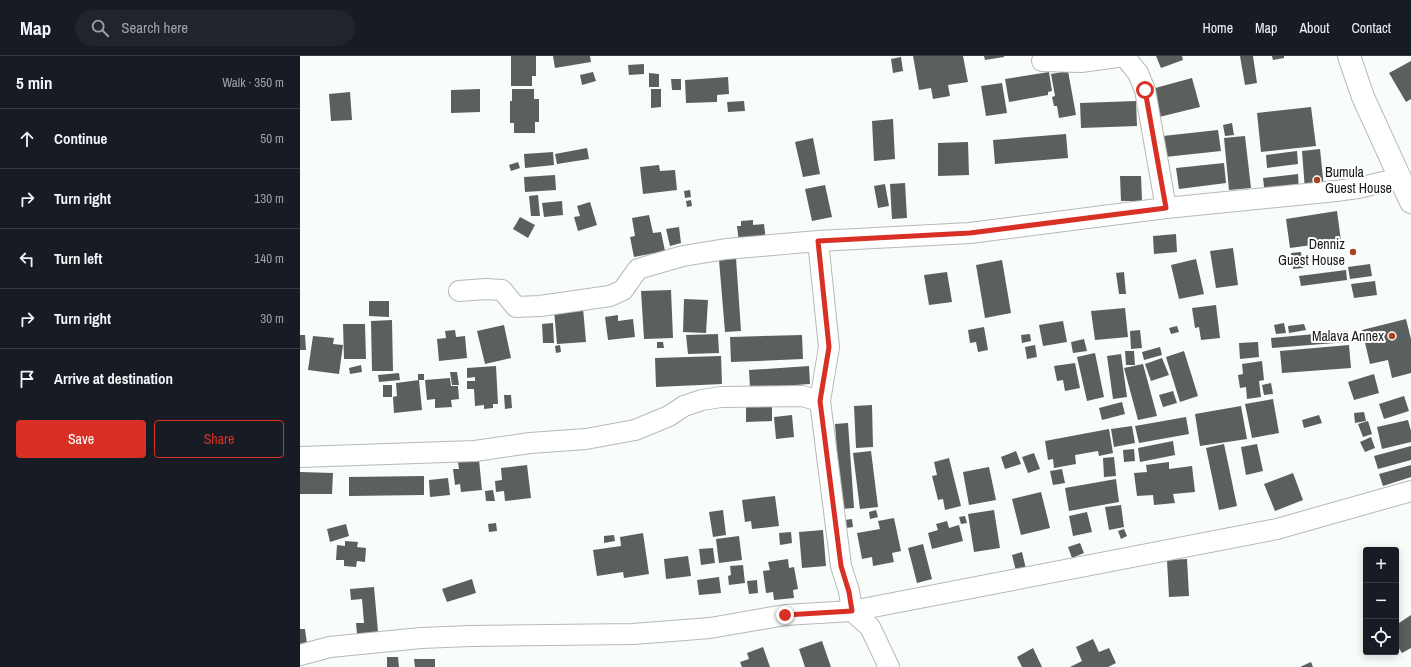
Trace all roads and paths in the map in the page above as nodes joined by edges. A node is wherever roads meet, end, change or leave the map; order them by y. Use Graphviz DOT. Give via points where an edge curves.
graph roads {
  1 [pos="1349,56"];
  2 [pos="1042,61"];
  3 [pos="1400,178"];
  4 [pos="1411,202"];
  5 [pos="1166,208"];
  6 [pos="818,241"];
  7 [pos="459,291"];
  8 [pos="820,401"];
  9 [pos="300,457"];
  10 [pos="1411,491"];
  11 [pos="852,611"];
  12 [pos="300,655"];
  13 [pos="889,667"];
  1 -- 3 [label="main road" via="1363,97"];
  2 -- 5 [label="street" via="1081,62 1124,56 1138,73 1145,90"];
  3 -- 4 [label="main road"];
  3 -- 5 [label="street" via="1336,191"];
  5 -- 6 [label="street" via="970,233"];
  6 -- 7 [label="street" via="726,249 683,256 638,269 623,290 610,296 576,301 516,307 502,290"];
  6 -- 8 [label="street" via="829,347"];
  8 -- 9 [label="street" via="802,396 721,397 684,406 669,416 635,430 586,440 530,443 475,451"];
  8 -- 11 [label="street" via="841,566"];
  10 -- 11 [label="street" via="1277,529"];
  11 -- 12 [label="street" via="785,615 710,628 633,634 421,638 330,647"];
  11 -- 13 [label="street" via="870,627"];
}
